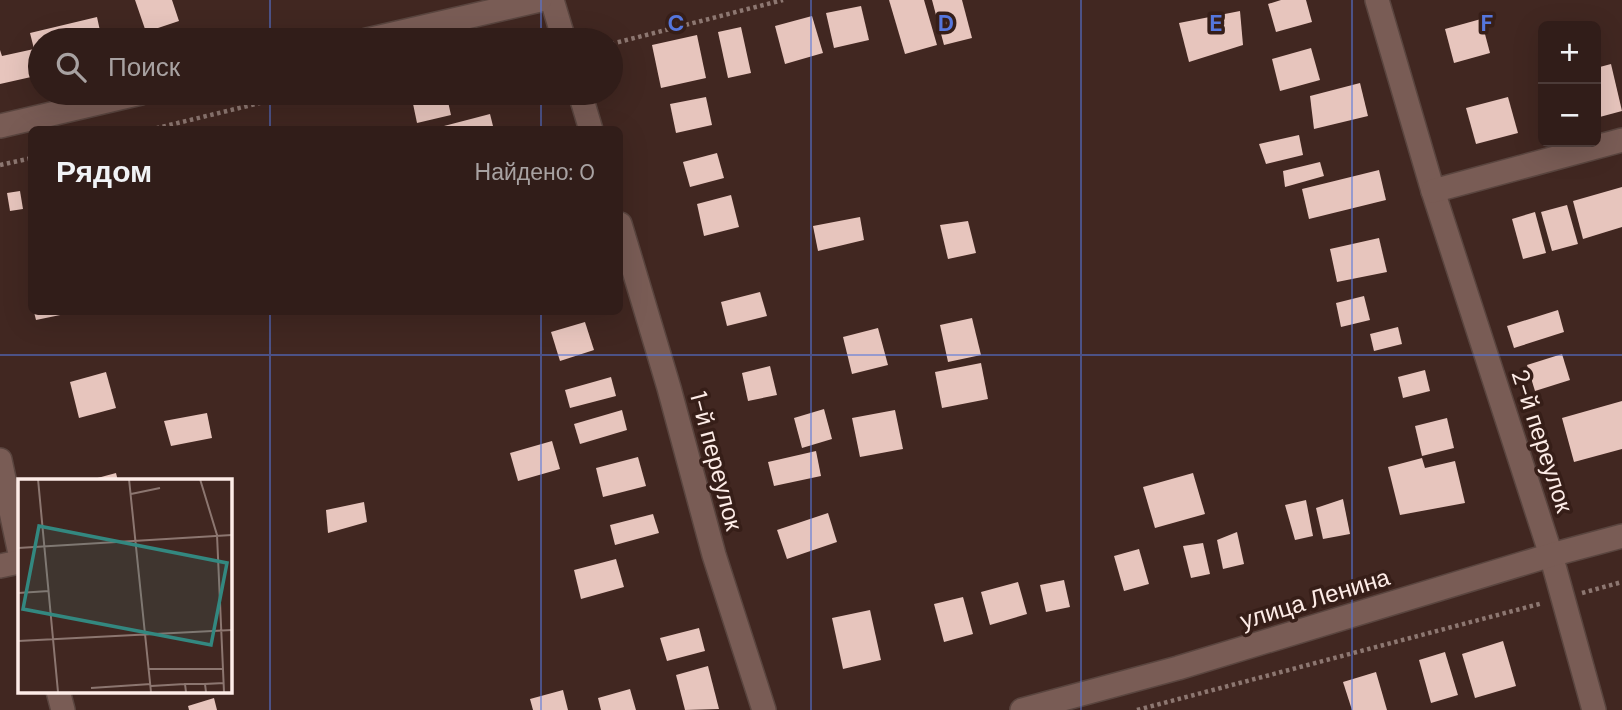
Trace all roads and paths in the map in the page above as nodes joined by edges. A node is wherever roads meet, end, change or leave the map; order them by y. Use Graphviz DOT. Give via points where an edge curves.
graph roads {
  1 [pos="540,0"];
  2 [pos="552,0"];
  3 [pos="783,0"];
  4 [pos="1377,0"];
  5 [pos="419,28"];
  6 [pos="560,28"];
  7 [pos="623,41"];
  8 [pos="88,105"];
  9 [pos="252,105"];
  10 [pos="584,105"];
  11 [pos="0,125"];
  12 [pos="165,126"];
  13 [pos="590,126"];
  14 [pos="1622,140"];
  15 [pos="28,159"];
  16 [pos="0,165"];
  17 [pos="1433,191"];
  18 [pos="623,234"];
  19 [pos="0,460"];
  20 [pos="1622,536"];
  21 [pos="18,544"];
  22 [pos="1551,555"];
  23 [pos="18,562"];
  24 [pos="0,566"];
  25 [pos="1622,582"];
  26 [pos="1563,598"];
  27 [pos="58,692"];
  28 [pos="63,710"];
  29 [pos="764,710"];
  30 [pos="1022,710"];
  31 [pos="1137,710"];
  32 [pos="1594,710"];
  1 -- 5 [label="street"];
  2 -- 6 [label="street"];
  3 -- 7 [label="path"];
  4 -- 17 [label="street, 2-й переулок"];
  8 -- 11 [label="street"];
  9 -- 12 [label="path"];
  10 -- 13 [label="street"];
  14 -- 17 [label="street"];
  15 -- 16 [label="path"];
  17 -- 22 [label="street, 2-й переулок"];
  18 -- 29 [label="street, 1-й переулок" via="714,555"];
  19 -- 21 [label="street"];
  20 -- 22 [label="street, улица Ленина"];
  22 -- 26 [label="street, 2-й переулок"];
  22 -- 30 [label="street, улица Ленина" via="1178,668"];
  23 -- 24 [label="street"];
  25 -- 26 [label="path"];
  26 -- 31 [label="path"];
  26 -- 32 [label="street, 2-й переулок"];
  27 -- 28 [label="street"];
}
